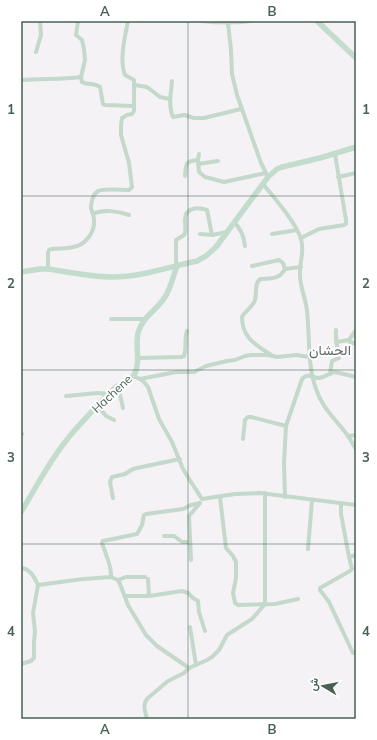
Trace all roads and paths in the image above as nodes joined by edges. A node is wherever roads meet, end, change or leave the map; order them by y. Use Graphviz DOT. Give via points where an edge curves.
graph roads {
  1 [pos="40,21"];
  2 [pos="78,21"];
  3 [pos="128,21"];
  4 [pos="202,21"];
  5 [pos="248,21"];
  6 [pos="251,21"];
  7 [pos="317,21"];
  8 [pos="228,23"];
  9 [pos="36,52"];
  10 [pos="356,58"];
  11 [pos="81,77"];
  12 [pos="21,80"];
  13 [pos="172,81"];
  14 [pos="135,85"];
  15 [pos="170,99"];
  16 [pos="133,106"];
  17 [pos="241,109"];
  18 [pos="356,146"];
  19 [pos="199,154"];
  20 [pos="335,154"];
  21 [pos="218,161"];
  22 [pos="198,162"];
  23 [pos="356,173"];
  24 [pos="267,175"];
  25 [pos="185,176"];
  26 [pos="338,177"];
  27 [pos="263,184"];
  28 [pos="93,214"];
  29 [pos="129,214"];
  30 [pos="234,222"];
  31 [pos="297,230"];
  32 [pos="228,231"];
  33 [pos="200,234"];
  34 [pos="272,234"];
  35 [pos="212,235"];
  36 [pos="300,238"];
  37 [pos="245,246"];
  38 [pos="177,266"];
  39 [pos="252,266"];
  40 [pos="301,267"];
  41 [pos="285,268"];
  42 [pos="48,269"];
  43 [pos="21,272"];
  44 [pos="146,318"];
  45 [pos="111,319"];
  46 [pos="336,330"];
  47 [pos="356,330"];
  48 [pos="187,331"];
  49 [pos="348,340"];
  50 [pos="336,342"];
  51 [pos="356,344"];
  52 [pos="272,356"];
  53 [pos="310,357"];
  54 [pos="137,358"];
  55 [pos="330,374"];
  56 [pos="133,376"];
  57 [pos="313,376"];
  58 [pos="356,377"];
  59 [pos="140,379"];
  60 [pos="118,386"];
  61 [pos="109,394"];
  62 [pos="66,396"];
  63 [pos="98,406"];
  64 [pos="123,408"];
  65 [pos="114,420"];
  66 [pos="286,426"];
  67 [pos="356,434"];
  68 [pos="348,436"];
  69 [pos="243,439"];
  70 [pos="356,449"];
  71 [pos="180,459"];
  72 [pos="265,493"];
  73 [pos="285,496"];
  74 [pos="220,497"];
  75 [pos="113,498"];
  76 [pos="312,500"];
  77 [pos="201,501"];
  78 [pos="341,503"];
  79 [pos="356,505"];
  80 [pos="21,512"];
  81 [pos="164,536"];
  82 [pos="189,542"];
  83 [pos="308,548"];
  84 [pos="356,555"];
  85 [pos="349,558"];
  86 [pos="191,560"];
  87 [pos="21,568"];
  88 [pos="111,577"];
  89 [pos="118,580"];
  90 [pos="38,585"];
  91 [pos="125,596"];
  92 [pos="149,596"];
  93 [pos="298,599"];
  94 [pos="265,604"];
  95 [pos="190,627"];
  96 [pos="205,631"];
  97 [pos="356,652"];
  98 [pos="21,664"];
  99 [pos="196,664"];
  100 [pos="189,668"];
  101 [pos="147,719"];
  1 -- 9 [label="street" via="41,35"];
  2 -- 11 [label="street" via="76,35 82,40 85,60"];
  3 -- 14 [label="street" via="123,66 125,75 134,80"];
  4 -- 8 [label="street"];
  5 -- 6 [label="street"];
  5 -- 8 [label="street"];
  7 -- 10 [label="street"];
  8 -- 17 [label="street" via="234,83"];
  11 -- 12 [label="street"];
  11 -- 16 [label="street" via="83,84 100,87 103,104"];
  13 -- 15 [label="street"];
  14 -- 15 [label="street" via="147,87 160,97"];
  14 -- 16 [label="street"];
  15 -- 17 [label="street" via="173,117 204,118"];
  16 -- 28 [label="street" via="133,114 121,121 121,135 129,163 131,188 97,192 92,202"];
  17 -- 24 [label="street"];
  18 -- 20 [label="street"];
  19 -- 22 [label="street"];
  20 -- 24 [label="street" via="282,167"];
  20 -- 26 [label="street"];
  21 -- 22 [label="street"];
  22 -- 24 [label="street" via="201,174 224,182"];
  22 -- 25 [label="street" via="188,162"];
  23 -- 26 [label="street"];
  24 -- 27 [label="street"];
  26 -- 36 [label="street" via="346,224 319,228"];
  27 -- 30 [label="street"];
  27 -- 31 [label="street"];
  28 -- 29 [label="street" via="105,211"];
  28 -- 42 [label="street" via="92,231 86,241 74,247 49,250"];
  30 -- 32 [label="street"];
  30 -- 37 [label="street" via="243,234"];
  31 -- 34 [label="street"];
  31 -- 36 [label="street"];
  32 -- 35 [label="street"];
  32 -- 38 [label="street" via="206,256"];
  33 -- 35 [label="street"];
  35 -- 38 [label="street" via="207,210 190,209 185,219 185,233 176,240"];
  36 -- 40 [label="street" via="303,249"];
  38 -- 42 [label="street" via="116,277 93,277"];
  38 -- 44 [label="street, Hachene" via="167,295"];
  39 -- 41 [label="street" via="279,260"];
  40 -- 41 [label="street"];
  40 -- 53 [label="street"];
  41 -- 52 [label="street" via="278,277 258,280 256,299 242,317 248,338"];
  42 -- 43 [label="street"];
  44 -- 45 [label="street"];
  44 -- 54 [label="street, Hachene" via="138,336"];
  46 -- 50 [label="street"];
  47 -- 49 [label="street"];
  48 -- 54 [label="street" via="184,356"];
  49 -- 50 [label="street"];
  49 -- 51 [label="street"];
  50 -- 55 [label="street" via="339,358 332,361"];
  52 -- 53 [label="street"];
  52 -- 59 [label="street" via="247,355 206,366 194,372 176,372"];
  53 -- 57 [label="street"];
  54 -- 56 [label="street, Hachene"];
  55 -- 57 [label="street" via="318,378"];
  55 -- 58 [label="street" via="335,372"];
  56 -- 59 [label="street"];
  56 -- 60 [label="street, Hachene"];
  57 -- 66 [label="street" via="305,376 302,379"];
  57 -- 68 [label="street" via="323,406"];
  59 -- 71 [label="street" via="148,388 159,419"];
  60 -- 61 [label="street, Hachene"];
  60 -- 64 [label="street"];
  61 -- 62 [label="street"];
  61 -- 63 [label="street, Hachene"];
  63 -- 65 [label="street" via="106,416"];
  63 -- 80 [label="street, Hachene" via="55,455"];
  66 -- 69 [label="street" via="248,417 245,420"];
  66 -- 73 [label="street"];
  67 -- 68 [label="street"];
  68 -- 70 [label="street"];
  71 -- 75 [label="street" via="133,469 112,477 110,482"];
  71 -- 77 [label="street"];
  72 -- 73 [label="street"];
  72 -- 74 [label="street"];
  72 -- 94 [label="street"];
  73 -- 76 [label="street"];
  74 -- 77 [label="street"];
  74 -- 94 [label="street" via="226,548 236,562 233,593 235,603"];
  76 -- 78 [label="street"];
  76 -- 83 [label="street"];
  77 -- 82 [label="street" via="189,516"];
  77 -- 88 [label="street" via="186,509 146,514 137,534 103,541"];
  78 -- 79 [label="street"];
  78 -- 85 [label="street"];
  81 -- 82 [label="street" via="174,536 182,542"];
  82 -- 86 [label="street"];
  84 -- 85 [label="street"];
  85 -- 97 [label="street" via="352,569 320,590 329,602 353,653"];
  87 -- 90 [label="street" via="30,571"];
  88 -- 89 [label="street"];
  88 -- 90 [label="street"];
  89 -- 91 [label="street"];
  89 -- 92 [label="street" via="130,577 146,578"];
  90 -- 98 [label="street" via="33,613 34,658"];
  91 -- 92 [label="street"];
  91 -- 100 [label="street" via="149,638"];
  92 -- 96 [label="street" via="182,591 188,593 198,601"];
  93 -- 94 [label="street"];
  94 -- 99 [label="street" via="252,619 227,635 212,657"];
  95 -- 99 [label="street"];
  99 -- 100 [label="street"];
  100 -- 101 [label="street" via="168,681 146,700 144,708"];
}
